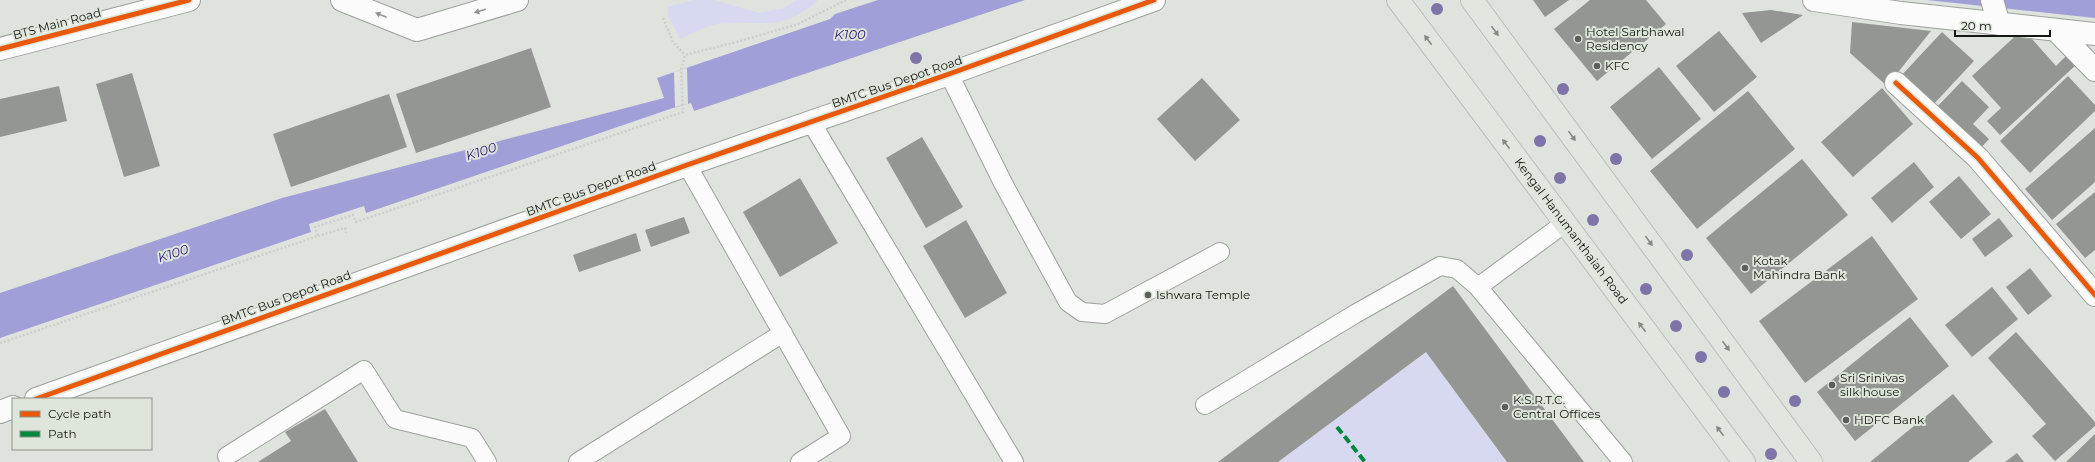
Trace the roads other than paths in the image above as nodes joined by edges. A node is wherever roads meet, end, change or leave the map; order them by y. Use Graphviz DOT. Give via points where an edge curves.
graph roads {
  1 [pos="342,0"];
  2 [pos="517,0"];
  3 [pos="1154,0"];
  4 [pos="1398,0"];
  5 [pos="1472,0"];
  6 [pos="1814,0"];
  7 [pos="180,1"];
  8 [pos="1995,11"];
  9 [pos="2056,30"];
  10 [pos="2095,34"];
  11 [pos="0,50"];
  12 [pos="2095,70"];
  13 [pos="949,74"];
  14 [pos="1896,83"];
  15 [pos="811,122"];
  16 [pos="687,165"];
  17 [pos="1565,223"];
  18 [pos="1220,252"];
  19 [pos="1478,287"];
  20 [pos="2095,295"];
  21 [pos="783,334"];
  22 [pos="39,398"];
  23 [pos="1205,405"];
  24 [pos="12,407"];
  25 [pos="0,412"];
  26 [pos="227,456"];
  27 [pos="487,462"];
  28 [pos="578,462"];
  29 [pos="800,462"];
  30 [pos="1014,462"];
  31 [pos="1623,462"];
  32 [pos="1744,462"];
  33 [pos="1811,462"];
  2 -- 1 [label="street, one-way" via="417,30"];
  3 -- 13 [label="street, BMTC Bus Depot Road"];
  17 -- 4 [label="main road, Kengal Hanumanthaiah Road, one-way"];
  5 -- 33 [label="main road, one-way"];
  6 -- 8 [label="street" via="1901,13"];
  7 -- 11 [label="street, BTS Main Road"];
  8 -- 9 [label="street"];
  9 -- 10 [label="street"];
  9 -- 12 [label="street"];
  13 -- 15 [label="street, BMTC Bus Depot Road"];
  13 -- 18 [label="lane" via="1004,185 1068,302 1082,312 1106,314"];
  14 -- 20 [label="street" via="1978,158"];
  15 -- 16 [label="street, BMTC Bus Depot Road"];
  15 -- 30 [label="lane"];
  16 -- 21 [label="lane"];
  16 -- 22 [label="street, BMTC Bus Depot Road"];
  17 -- 19 [label="lane"];
  32 -- 17 [label="main road, Kengal Hanumanthaiah Road, one-way"];
  19 -- 23 [label="lane" via="1458,269 1440,266"];
  19 -- 31 [label="lane"];
  21 -- 28 [label="lane"];
  21 -- 29 [label="lane" via="841,436"];
  24 -- 25 [label="street"];
  26 -- 27 [label="lane" via="364,370 395,419 472,438"];
}
